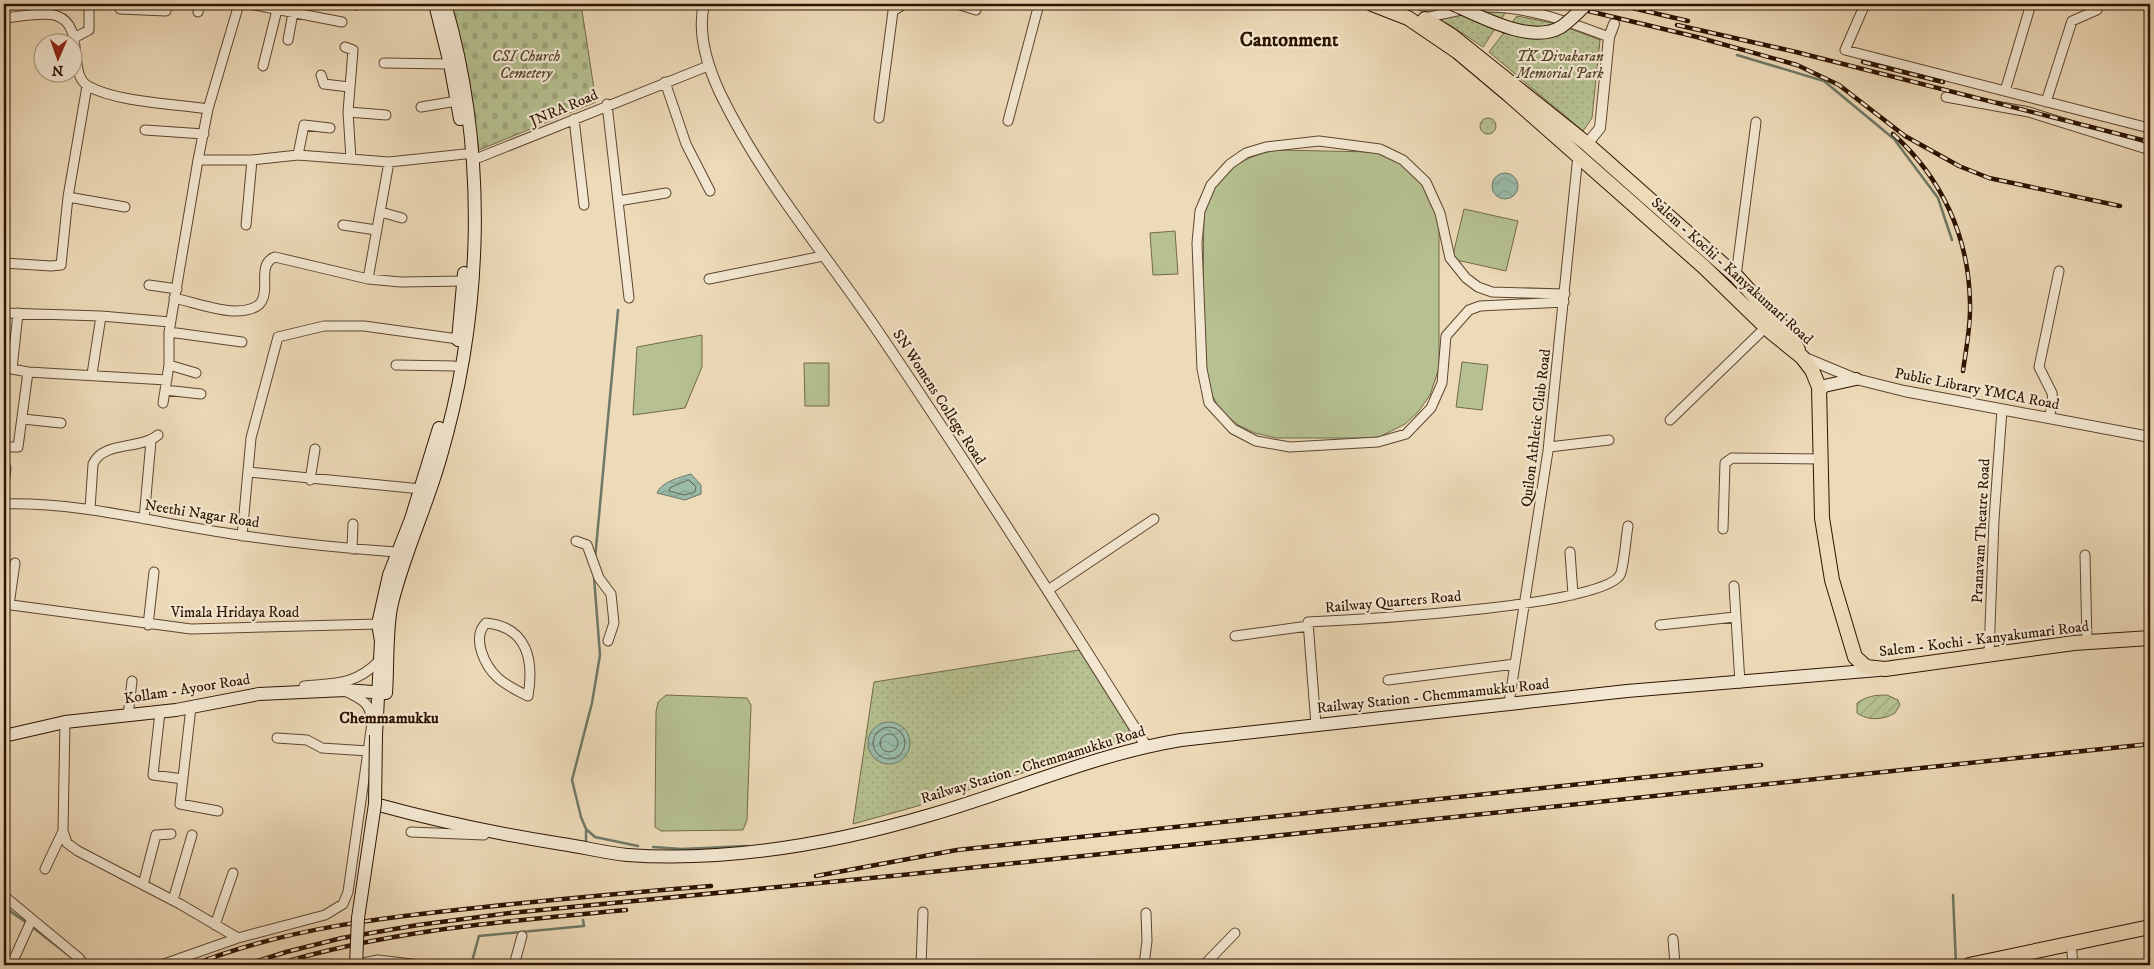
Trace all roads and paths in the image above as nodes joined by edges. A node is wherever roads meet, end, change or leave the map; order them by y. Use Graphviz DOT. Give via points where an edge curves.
graph roads {
  1 [pos="89,4"];
  2 [pos="117,4"];
  3 [pos="240,4"];
  4 [pos="249,4"];
  5 [pos="435,4"];
  6 [pos="445,4"];
  7 [pos="704,4"];
  8 [pos="904,4"];
  9 [pos="957,4"];
  10 [pos="1038,4"];
  11 [pos="1372,4"];
  12 [pos="1392,4"];
  13 [pos="1452,4"];
  14 [pos="1587,4"];
  15 [pos="1865,4"];
  16 [pos="2031,4"];
  17 [pos="2098,4"];
  18 [pos="277,10"];
  19 [pos="976,10"];
  20 [pos="166,11"];
  21 [pos="293,13"];
  22 [pos="4,18"];
  23 [pos="1423,18"];
  24 [pos="342,22"];
  25 [pos="1614,24"];
  26 [pos="71,32"];
  27 [pos="82,34"];
  28 [pos="1609,37"];
  29 [pos="288,40"];
  30 [pos="345,47"];
  31 [pos="384,63"];
  32 [pos="450,64"];
  33 [pos="263,66"];
  34 [pos="708,66"];
  35 [pos="321,75"];
  36 [pos="82,82"];
  37 [pos="665,82"];
  38 [pos="87,86"];
  39 [pos="349,87"];
  40 [pos="2005,91"];
  41 [pos="1946,98"];
  42 [pos="457,101"];
  43 [pos="2046,102"];
  44 [pos="607,104"];
  45 [pos="421,107"];
  46 [pos="208,108"];
  47 [pos="348,112"];
  48 [pos="386,115"];
  49 [pos="879,118"];
  50 [pos="574,119"];
  51 [pos="1008,121"];
  52 [pos="1756,122"];
  53 [pos="2145,127"];
  54 [pos="330,128"];
  55 [pos="145,130"];
  56 [pos="204,134"];
  57 [pos="1583,150"];
  58 [pos="2150,150"];
  59 [pos="298,155"];
  60 [pos="469,157"];
  61 [pos="351,159"];
  62 [pos="198,160"];
  63 [pos="252,160"];
  64 [pos="389,162"];
  65 [pos="710,191"];
  66 [pos="666,193"];
  67 [pos="68,197"];
  68 [pos="618,201"];
  69 [pos="584,205"];
  70 [pos="125,207"];
  71 [pos="381,212"];
  72 [pos="402,218"];
  73 [pos="343,225"];
  74 [pos="246,226"];
  75 [pos="376,230"];
  76 [pos="823,256"];
  77 [pos="4,263"];
  78 [pos="2059,271"];
  79 [pos="1736,276"];
  80 [pos="368,279"];
  81 [pos="709,279"];
  82 [pos="464,282"];
  83 [pos="149,285"];
  84 [pos="176,294"];
  85 [pos="629,298"];
  86 [pos="1564,298"];
  87 [pos="4,313"];
  88 [pos="18,313"];
  89 [pos="101,316"];
  90 [pos="169,327"];
  91 [pos="1766,327"];
  92 [pos="458,339"];
  93 [pos="242,342"];
  94 [pos="1802,357"];
  95 [pos="396,364"];
  96 [pos="169,366"];
  97 [pos="454,366"];
  98 [pos="28,372"];
  99 [pos="196,373"];
  100 [pos="92,374"];
  101 [pos="1856,379"];
  102 [pos="167,380"];
  103 [pos="165,390"];
  104 [pos="1819,392"];
  105 [pos="201,394"];
  106 [pos="163,403"];
  107 [pos="2002,410"];
  108 [pos="23,418"];
  109 [pos="2049,418"];
  110 [pos="1670,420"];
  111 [pos="61,424"];
  112 [pos="2150,438"];
  113 [pos="1608,440"];
  114 [pos="4,447"];
  115 [pos="1549,447"];
  116 [pos="315,449"];
  117 [pos="1822,459"];
  118 [pos="6,468"];
  119 [pos="248,472"];
  120 [pos="310,480"];
  121 [pos="4,484"];
  122 [pos="421,489"];
  123 [pos="4,504"];
  124 [pos="90,509"];
  125 [pos="144,519"];
  126 [pos="1154,519"];
  127 [pos="354,524"];
  128 [pos="1628,526"];
  129 [pos="1723,529"];
  130 [pos="242,536"];
  131 [pos="576,541"];
  132 [pos="352,549"];
  133 [pos="396,552"];
  134 [pos="1570,552"];
  135 [pos="2085,555"];
  136 [pos="15,563"];
  137 [pos="154,572"];
  138 [pos="1734,586"];
  139 [pos="1048,590"];
  140 [pos="1573,595"];
  141 [pos="1524,604"];
  142 [pos="6,605"];
  143 [pos="1735,616"];
  144 [pos="378,624"];
  145 [pos="148,625"];
  146 [pos="1660,625"];
  147 [pos="1308,626"];
  148 [pos="1235,636"];
  149 [pos="608,641"];
  150 [pos="2148,641"];
  151 [pos="2087,642"];
  152 [pos="1850,644"];
  153 [pos="1989,654"];
  154 [pos="379,662"];
  155 [pos="1515,664"];
  156 [pos="1885,669"];
  157 [pos="1843,674"];
  158 [pos="132,680"];
  159 [pos="1388,680"];
  160 [pos="1740,683"];
  161 [pos="345,690"];
  162 [pos="382,693"];
  163 [pos="259,694"];
  164 [pos="528,696"];
  165 [pos="1509,704"];
  166 [pos="191,707"];
  167 [pos="160,712"];
  168 [pos="128,716"];
  169 [pos="65,722"];
  170 [pos="1316,726"];
  171 [pos="4,736"];
  172 [pos="277,738"];
  173 [pos="1146,746"];
  174 [pos="368,752"];
  175 [pos="183,779"];
  176 [pos="375,804"];
  177 [pos="218,811"];
  178 [pos="63,832"];
  179 [pos="411,832"];
  180 [pos="171,834"];
  181 [pos="192,835"];
  182 [pos="504,836"];
  183 [pos="45,869"];
  184 [pos="233,874"];
  185 [pos="143,885"];
  186 [pos="4,896"];
  187 [pos="172,900"];
  188 [pos="923,912"];
  189 [pos="1146,913"];
  190 [pos="32,919"];
  191 [pos="215,925"];
  192 [pos="2150,927"];
  193 [pos="1234,933"];
  194 [pos="522,936"];
  195 [pos="238,938"];
  196 [pos="1674,939"];
  197 [pos="2071,942"];
  198 [pos="2010,956"];
  199 [pos="13,961"];
  200 [pos="378,962"];
  201 [pos="84,965"];
  202 [pos="161,965"];
  203 [pos="352,965"];
  204 [pos="356,965"];
  205 [pos="420,965"];
  206 [pos="500,965"];
  207 [pos="921,965"];
  208 [pos="1144,965"];
  209 [pos="1204,965"];
  210 [pos="1675,965"];
  211 [pos="1969,965"];
  212 [pos="1994,965"];
  213 [pos="2074,965"];
  1 -- 27 [label="street" via="89,30"];
  2 -- 20 [label="street" via="120,9"];
  3 -- 46 [label="street"];
  4 -- 18 [label="street"];
  5 -- 32 [label="main road"];
  6 -- 60 [label="main road" via="460,59"];
  7 -- 34 [label="street, SN Womens College Road" via="702,34"];
  8 -- 49 [label="street" via="893,11"];
  9 -- 19 [label="street"];
  10 -- 51 [label="street"];
  11 -- 57 [label="main road, Salem - Kochi - Kanyakumari Road" via="1408,18 1458,52"];
  12 -- 23 [label="main road"];
  13 -- 14 [label="main road, bridge" via="1504,27 1524,32 1561,27"];
  15 -- 40 [label="street" via="1845,50"];
  16 -- 40 [label="street"];
  17 -- 43 [label="street" via="2097,10 2072,21"];
  18 -- 21 [label="street"];
  18 -- 33 [label="street"];
  21 -- 24 [label="street"];
  21 -- 29 [label="street"];
  22 -- 26 [label="street" via="57,16 66,22"];
  23 -- 28 [label="street" via="1483,7 1526,11 1560,19"];
  23 -- 57 [label="main road" via="1452,36"];
  25 -- 28 [label="street"];
  28 -- 57 [label="street" via="1600,128"];
  30 -- 39 [label="street" via="353,50"];
  31 -- 32 [label="street"];
  32 -- 42 [label="main road"];
  34 -- 37 [label="street, JNRA Road"];
  34 -- 76 [label="street, SN Womens College Road" via="766,176"];
  35 -- 39 [label="street" via="324,84"];
  36 -- 38 [label="street"];
  37 -- 44 [label="street, JNRA Road"];
  37 -- 65 [label="street" via="686,144"];
  38 -- 46 [label="street" via="123,97"];
  38 -- 67 [label="street"];
  39 -- 47 [label="street"];
  40 -- 43 [label="street"];
  41 -- 58 [label="street" via="2029,112"];
  42 -- 45 [label="street"];
  42 -- 60 [label="main road"];
  43 -- 53 [label="street"];
  44 -- 50 [label="street, JNRA Road"];
  44 -- 68 [label="street"];
  46 -- 56 [label="street"];
  47 -- 48 [label="street"];
  47 -- 61 [label="street"];
  50 -- 60 [label="street, JNRA Road"];
  50 -- 69 [label="street"];
  52 -- 79 [label="street"];
  54 -- 59 [label="street" via="304,125"];
  55 -- 56 [label="street"];
  56 -- 62 [label="street"];
  57 -- 79 [label="main road"];
  57 -- 86 [label="street, Quilon Athletic Club Road"];
  57 -- 91 [label="main road, Salem - Kochi - Kanyakumari Road"];
  59 -- 61 [label="street, JNRA Road"];
  59 -- 63 [label="street, JNRA Road"];
  60 -- 64 [label="street, JNRA Road"];
  60 -- 82 [label="main road"];
  60 -- 162 [label="main road" via="473,260 471,309 462,370 441,458 392,604"];
  61 -- 64 [label="street, JNRA Road"];
  62 -- 63 [label="street, JNRA Road"];
  62 -- 84 [label="street"];
  63 -- 74 [label="street"];
  64 -- 71 [label="street"];
  66 -- 68 [label="street"];
  67 -- 70 [label="street"];
  67 -- 77 [label="street" via="61,264"];
  68 -- 85 [label="street"];
  71 -- 72 [label="street"];
  71 -- 75 [label="street"];
  73 -- 75 [label="street"];
  75 -- 80 [label="street"];
  76 -- 81 [label="street"];
  76 -- 139 [label="street, SN Womens College Road" via="878,332"];
  78 -- 109 [label="street" via="2039,368 2052,394"];
  79 -- 94 [label="main road" via="1787,332"];
  80 -- 82 [label="street"];
  80 -- 84 [label="street" via="275,256 265,266 266,294 263,302 252,307 235,311"];
  82 -- 92 [label="main road"];
  83 -- 84 [label="street"];
  84 -- 90 [label="street"];
  86 -- 86 [label="street" via="1480,306 1469,310 1446,336 1442,383 1431,408 1406,434 1378,442 1290,448 1256,441 1234,429 1209,402 1202,369 1197,243 1200,211 1211,185 1230,164 1246,153 1266,147 1319,141 1380,148 1403,160 1426,182 1440,213 1450,258 1466,278 1492,292"];
  86 -- 115 [label="street, Quilon Athletic Club Road"];
  87 -- 88 [label="street"];
  88 -- 89 [label="street"];
  88 -- 98 [label="street" via="12,369"];
  89 -- 90 [label="street"];
  89 -- 100 [label="street"];
  90 -- 93 [label="street"];
  90 -- 96 [label="street"];
  91 -- 94 [label="main road, Salem - Kochi - Kanyakumari Road"];
  91 -- 110 [label="street"];
  92 -- 97 [label="main road"];
  92 -- 119 [label="street" via="364,326 324,326 278,337 251,438"];
  94 -- 101 [label="street, Public Library YMCA Road"];
  94 -- 104 [label="main road, Salem - Kochi - Kanyakumari Road" via="1812,370"];
  95 -- 97 [label="street"];
  96 -- 99 [label="street"];
  96 -- 102 [label="street"];
  97 -- 122 [label="main road" via="438,436"];
  98 -- 100 [label="street"];
  98 -- 108 [label="street"];
  100 -- 102 [label="street"];
  101 -- 104 [label="main road" via="1824,386"];
  101 -- 107 [label="street, Public Library YMCA Road"];
  102 -- 103 [label="street"];
  103 -- 105 [label="street"];
  103 -- 106 [label="street"];
  104 -- 117 [label="main road, Salem - Kochi - Kanyakumari Road"];
  107 -- 109 [label="street, Public Library YMCA Road"];
  107 -- 153 [label="street, Pranavam Theatre Road"];
  108 -- 111 [label="street"];
  108 -- 114 [label="street" via="18,447"];
  109 -- 112 [label="street, Public Library YMCA Road"];
  113 -- 115 [label="street"];
  115 -- 141 [label="street, Quilon Athletic Club Road"];
  116 -- 120 [label="street"];
  117 -- 129 [label="street" via="1732,458 1725,463"];
  117 -- 152 [label="main road, Salem - Kochi - Kanyakumari Road" via="1824,538"];
  118 -- 121 [label="street"];
  119 -- 120 [label="street"];
  119 -- 130 [label="street"];
  120 -- 122 [label="street"];
  122 -- 133 [label="main road"];
  123 -- 124 [label="street, Neethi Nagar Road" via="33,503"];
  124 -- 125 [label="street, Neethi Nagar Road"];
  124 -- 125 [label="street" via="96,458 103,452 154,438"];
  125 -- 130 [label="street, Neethi Nagar Road"];
  126 -- 139 [label="street"];
  127 -- 132 [label="street"];
  128 -- 140 [label="street" via="1620,575 1611,582"];
  130 -- 132 [label="street, Neethi Nagar Road"];
  131 -- 149 [label="street" via="586,545 599,578 612,594 614,623"];
  132 -- 133 [label="street, Neethi Nagar Road"];
  133 -- 144 [label="main road"];
  134 -- 140 [label="street"];
  135 -- 151 [label="street"];
  136 -- 142 [label="street"];
  137 -- 145 [label="street"];
  138 -- 143 [label="street"];
  139 -- 173 [label="street, SN Womens College Road"];
  140 -- 141 [label="street"];
  141 -- 147 [label="street, Railway Quarters Road" via="1308,622"];
  141 -- 155 [label="street, Quilon Athletic Club Road"];
  142 -- 145 [label="street, Vimala Hridaya Road"];
  143 -- 146 [label="street"];
  143 -- 160 [label="street"];
  144 -- 145 [label="street, Vimala Hridaya Road" via="191,629"];
  144 -- 154 [label="main road" via="381,641"];
  147 -- 148 [label="street"];
  147 -- 170 [label="street, Railway Quarters Road"];
  150 -- 151 [label="main road, Salem - Kochi - Kanyakumari Road"];
  151 -- 153 [label="main road, Salem - Kochi - Kanyakumari Road"];
  152 -- 156 [label="main road, Salem - Kochi - Kanyakumari Road" via="1859,662 1866,667"];
  152 -- 157 [label="main road" via="1849,663"];
  153 -- 156 [label="main road, Salem - Kochi - Kanyakumari Road"];
  154 -- 162 [label="main road"];
  154 -- 163 [label="street" via="363,676 346,681"];
  155 -- 159 [label="street"];
  155 -- 165 [label="street, Quilon Athletic Club Road"];
  156 -- 157 [label="main road, Railway Station - Chemmamukku Road"];
  157 -- 160 [label="main road, Railway Station - Chemmamukku Road"];
  158 -- 168 [label="street"];
  160 -- 165 [label="main road, Railway Station - Chemmamukku Road"];
  161 -- 162 [label="main road, Kollam - Ayoor Road"];
  161 -- 163 [label="main road, Kollam - Ayoor Road"];
  161 -- 174 [label="street" via="371,710"];
  162 -- 176 [label="main road, bridge" via="376,735"];
  163 -- 166 [label="main road, Kollam - Ayoor Road"];
  164 -- 164 [label="street" via="497,677 481,653 479,644 486,623 501,624 524,646 532,674"];
  165 -- 170 [label="main road, Railway Station - Chemmamukku Road"];
  166 -- 167 [label="main road, Kollam - Ayoor Road"];
  166 -- 175 [label="street"];
  167 -- 168 [label="main road, Kollam - Ayoor Road"];
  167 -- 175 [label="street" via="153,775"];
  168 -- 169 [label="main road, Kollam - Ayoor Road"];
  169 -- 171 [label="main road, Kollam - Ayoor Road"];
  169 -- 178 [label="street"];
  170 -- 173 [label="main road, Railway Station - Chemmamukku Road"];
  172 -- 174 [label="street" via="307,740 322,748"];
  173 -- 182 [label="main road, Railway Station - Chemmamukku Road" via="929,815 792,846 710,855 646,856"];
  174 -- 195 [label="street" via="348,892 342,904 324,915"];
  175 -- 177 [label="street" via="180,804"];
  176 -- 182 [label="main road, Railway Station - Chemmamukku Road"];
  176 -- 204 [label="main road, bridge" via="358,918"];
  178 -- 183 [label="street"];
  178 -- 185 [label="street" via="68,843 78,851"];
  179 -- 182 [label="street"];
  180 -- 185 [label="street" via="156,834"];
  181 -- 187 [label="street"];
  184 -- 191 [label="street"];
  185 -- 187 [label="street"];
  186 -- 190 [label="street"];
  187 -- 191 [label="street"];
  188 -- 207 [label="street"];
  189 -- 208 [label="street"];
  190 -- 199 [label="street"];
  190 -- 201 [label="street" via="80,958"];
  191 -- 195 [label="street"];
  192 -- 197 [label="main road"];
  193 -- 209 [label="street"];
  194 -- 206 [label="street" via="514,965"];
  195 -- 202 [label="street"];
  196 -- 210 [label="street"];
  197 -- 198 [label="main road"];
  197 -- 213 [label="street"];
  198 -- 211 [label="main road"];
  198 -- 212 [label="street"];
  200 -- 203 [label="street"];
  200 -- 205 [label="street"];
}
